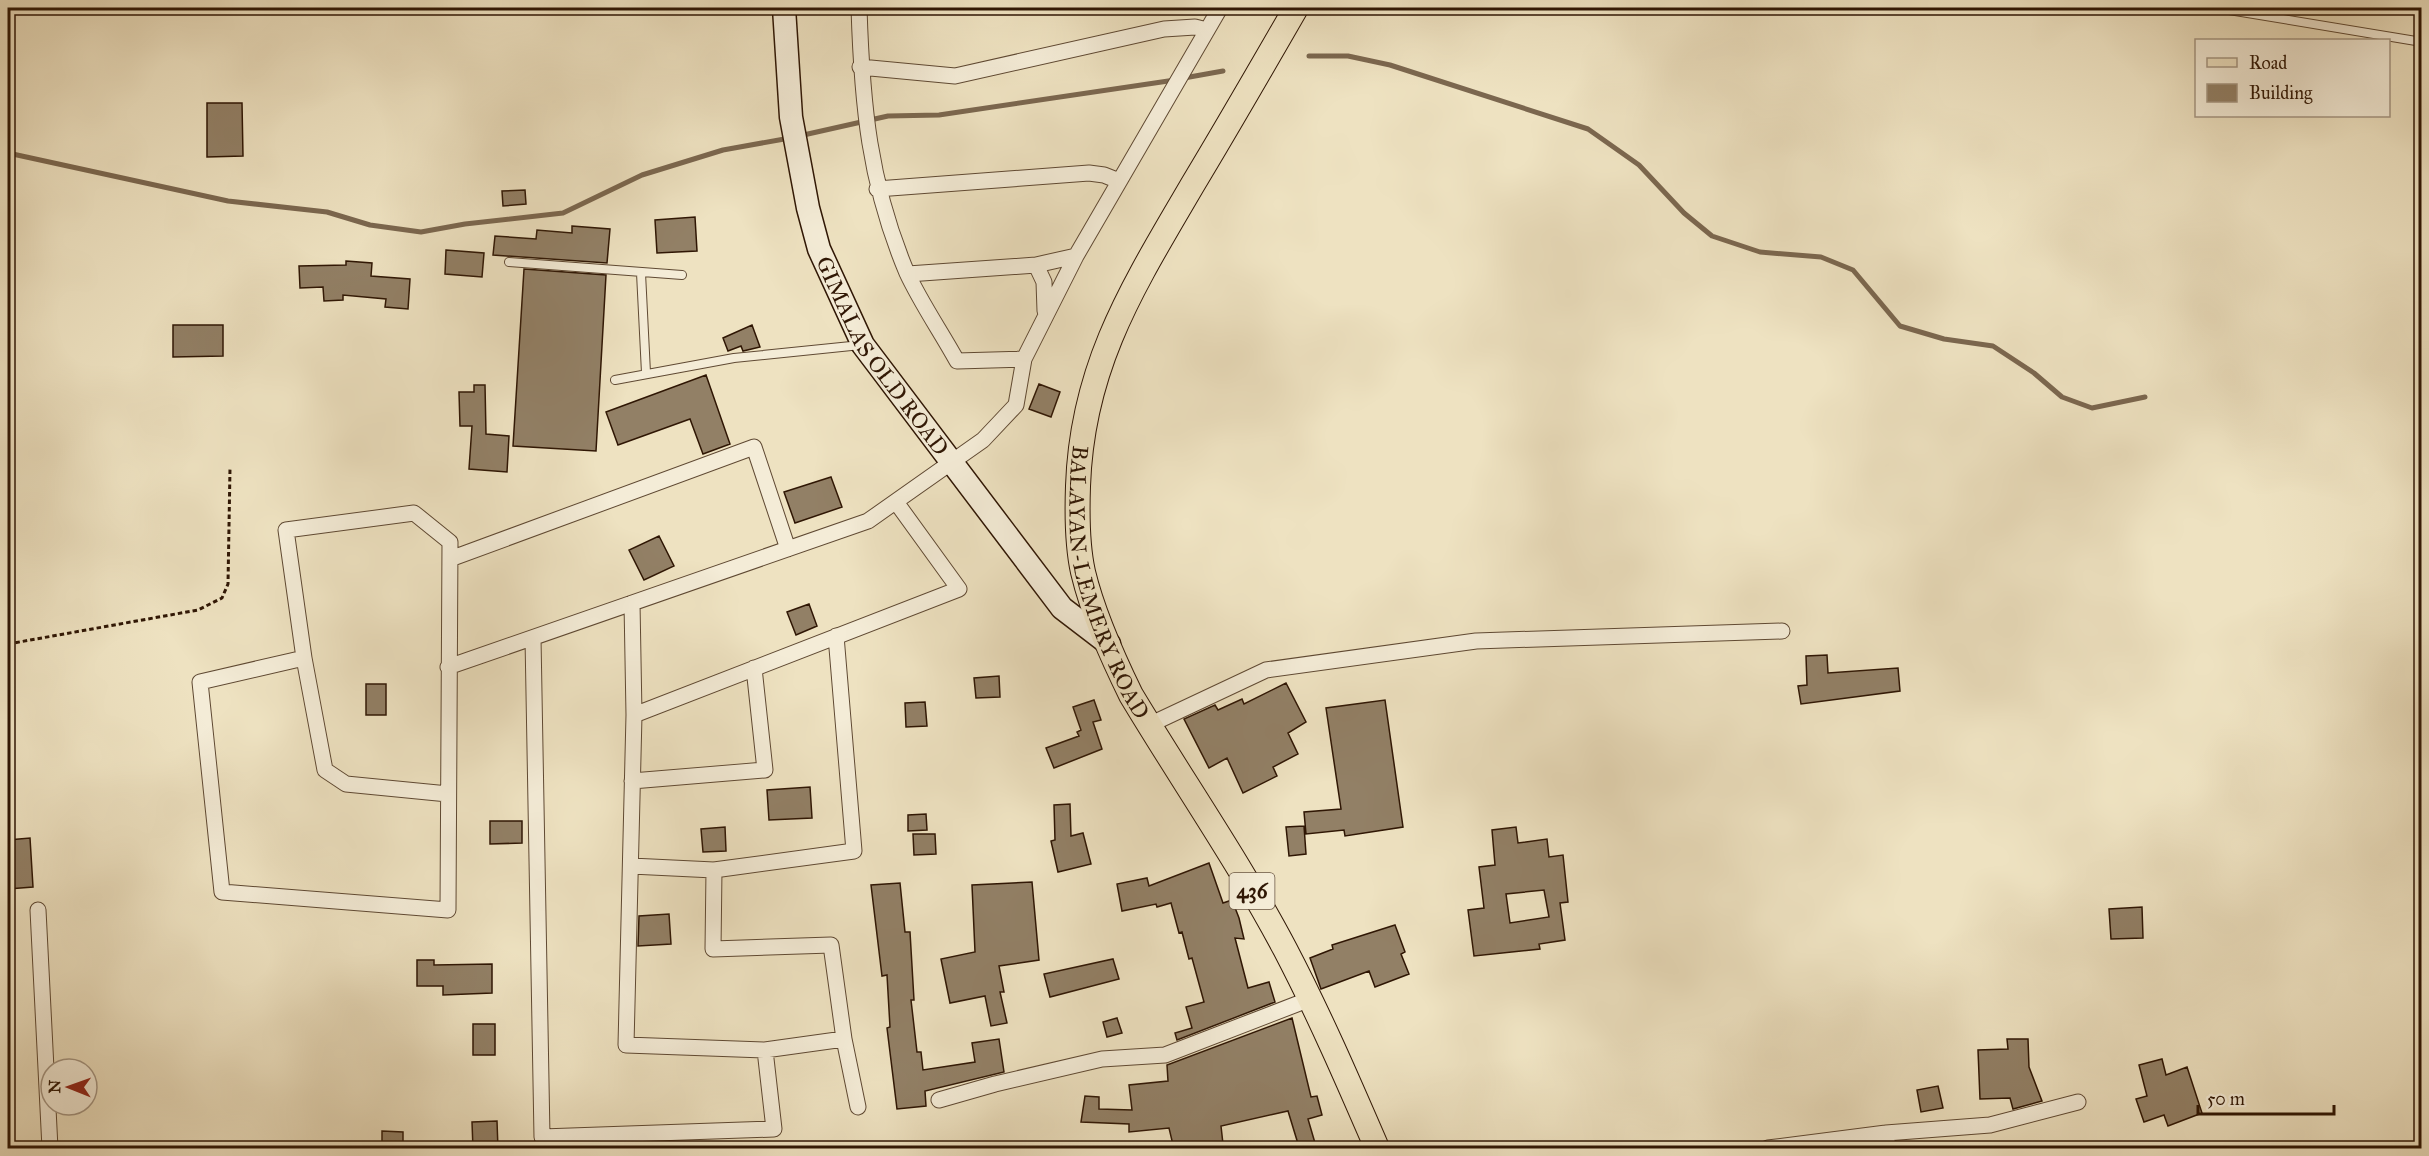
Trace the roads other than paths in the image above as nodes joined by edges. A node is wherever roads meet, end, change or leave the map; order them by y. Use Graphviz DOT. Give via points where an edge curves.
graph roads {
  1 [pos="784,8"];
  2 [pos="859,8"];
  3 [pos="1220,8"];
  4 [pos="1296,8"];
  5 [pos="2217,8"];
  6 [pos="1207,30"];
  7 [pos="2421,42"];
  8 [pos="860,66"];
  9 [pos="1119,181"];
  10 [pos="877,189"];
  11 [pos="1076,256"];
  12 [pos="509,262"];
  13 [pos="1036,265"];
  14 [pos="641,273"];
  15 [pos="908,274"];
  16 [pos="682,275"];
  17 [pos="1045,317"];
  18 [pos="863,345"];
  19 [pos="1024,359"];
  20 [pos="646,373"];
  21 [pos="615,380"];
  22 [pos="951,464"];
  23 [pos="896,502"];
  24 [pos="788,549"];
  25 [pos="450,559"];
  26 [pos="632,603"];
  27 [pos="1782,630"];
  28 [pos="836,636"];
  29 [pos="533,638"];
  30 [pos="1108,644"];
  31 [pos="304,658"];
  32 [pos="448,667"];
  33 [pos="754,668"];
  34 [pos="634,715"];
  35 [pos="1149,725"];
  36 [pos="632,781"];
  37 [pos="448,794"];
  38 [pos="631,866"];
  39 [pos="714,870"];
  40 [pos="38,910"];
  41 [pos="1310,999"];
  42 [pos="844,1039"];
  43 [pos="765,1050"];
  44 [pos="939,1100"];
  45 [pos="2078,1102"];
  46 [pos="858,1107"];
  47 [pos="1886,1132"];
  48 [pos="50,1149"];
  49 [pos="1377,1149"];
  50 [pos="1768,1149"];
  51 [pos="1888,1149"];
  1 -- 18 [label="street, GIMALAS OLD ROAD / 436" via="795,147 819,249"];
  2 -- 8 [label="street"];
  3 -- 6 [label="street"];
  4 -- 30 [label="main road, BALAYAN-LEMERY ROAD" via="1125,302 1091,389 1079,451 1077,508 1083,571"];
  5 -- 7 [label="lane"];
  6 -- 8 [label="street" via="1164,29 955,76"];
  6 -- 9 [label="street"];
  8 -- 10 [label="street" via="862,105"];
  9 -- 10 [label="street" via="1089,173"];
  9 -- 11 [label="street"];
  10 -- 15 [label="street"];
  11 -- 13 [label="street"];
  11 -- 17 [label="street"];
  12 -- 14 [label="lane"];
  13 -- 15 [label="street"];
  13 -- 17 [label="street" via="1044,282"];
  14 -- 16 [label="lane"];
  14 -- 20 [label="lane"];
  15 -- 19 [label="street" via="957,361"];
  17 -- 19 [label="street"];
  18 -- 20 [label="lane" via="734,358"];
  18 -- 22 [label="street, GIMALAS OLD ROAD / 436"];
  19 -- 22 [label="street" via="1016,405 983,440"];
  20 -- 21 [label="lane"];
  22 -- 23 [label="street"];
  22 -- 30 [label="street, GIMALAS OLD ROAD / 436" via="1062,608"];
  23 -- 24 [label="street" via="868,521"];
  23 -- 28 [label="street" via="958,589"];
  24 -- 25 [label="street" via="754,447"];
  24 -- 26 [label="street"];
  25 -- 31 [label="street" via="450,542 414,513 286,530"];
  25 -- 32 [label="street"];
  26 -- 29 [label="street"];
  26 -- 34 [label="street"];
  27 -- 35 [label="street" via="1476,641 1266,670"];
  28 -- 33 [label="street"];
  28 -- 39 [label="street" via="854,851"];
  29 -- 32 [label="street"];
  29 -- 43 [label="street" via="542,1137 774,1129"];
  30 -- 35 [label="main road, BALAYAN-LEMERY ROAD / 436"];
  31 -- 37 [label="street" via="326,770 346,784"];
  31 -- 37 [label="street" via="200,682 222,892 448,910"];
  32 -- 37 [label="street"];
  33 -- 34 [label="street"];
  33 -- 36 [label="street" via="765,770"];
  34 -- 36 [label="street"];
  35 -- 41 [label="main road, BALAYAN-LEMERY ROAD / 436" via="1253,892"];
  36 -- 38 [label="street"];
  38 -- 39 [label="street"];
  38 -- 43 [label="street" via="626,1045"];
  39 -- 42 [label="street" via="713,950 831,945"];
  40 -- 48 [label="street"];
  41 -- 44 [label="street" via="1165,1055 1102,1059"];
  41 -- 49 [label="main road, BALAYAN-LEMERY ROAD / 436"];
  42 -- 43 [label="street"];
  42 -- 46 [label="street"];
  45 -- 47 [label="street" via="1990,1125"];
  47 -- 50 [label="street"];
  47 -- 51 [label="street"];
}
